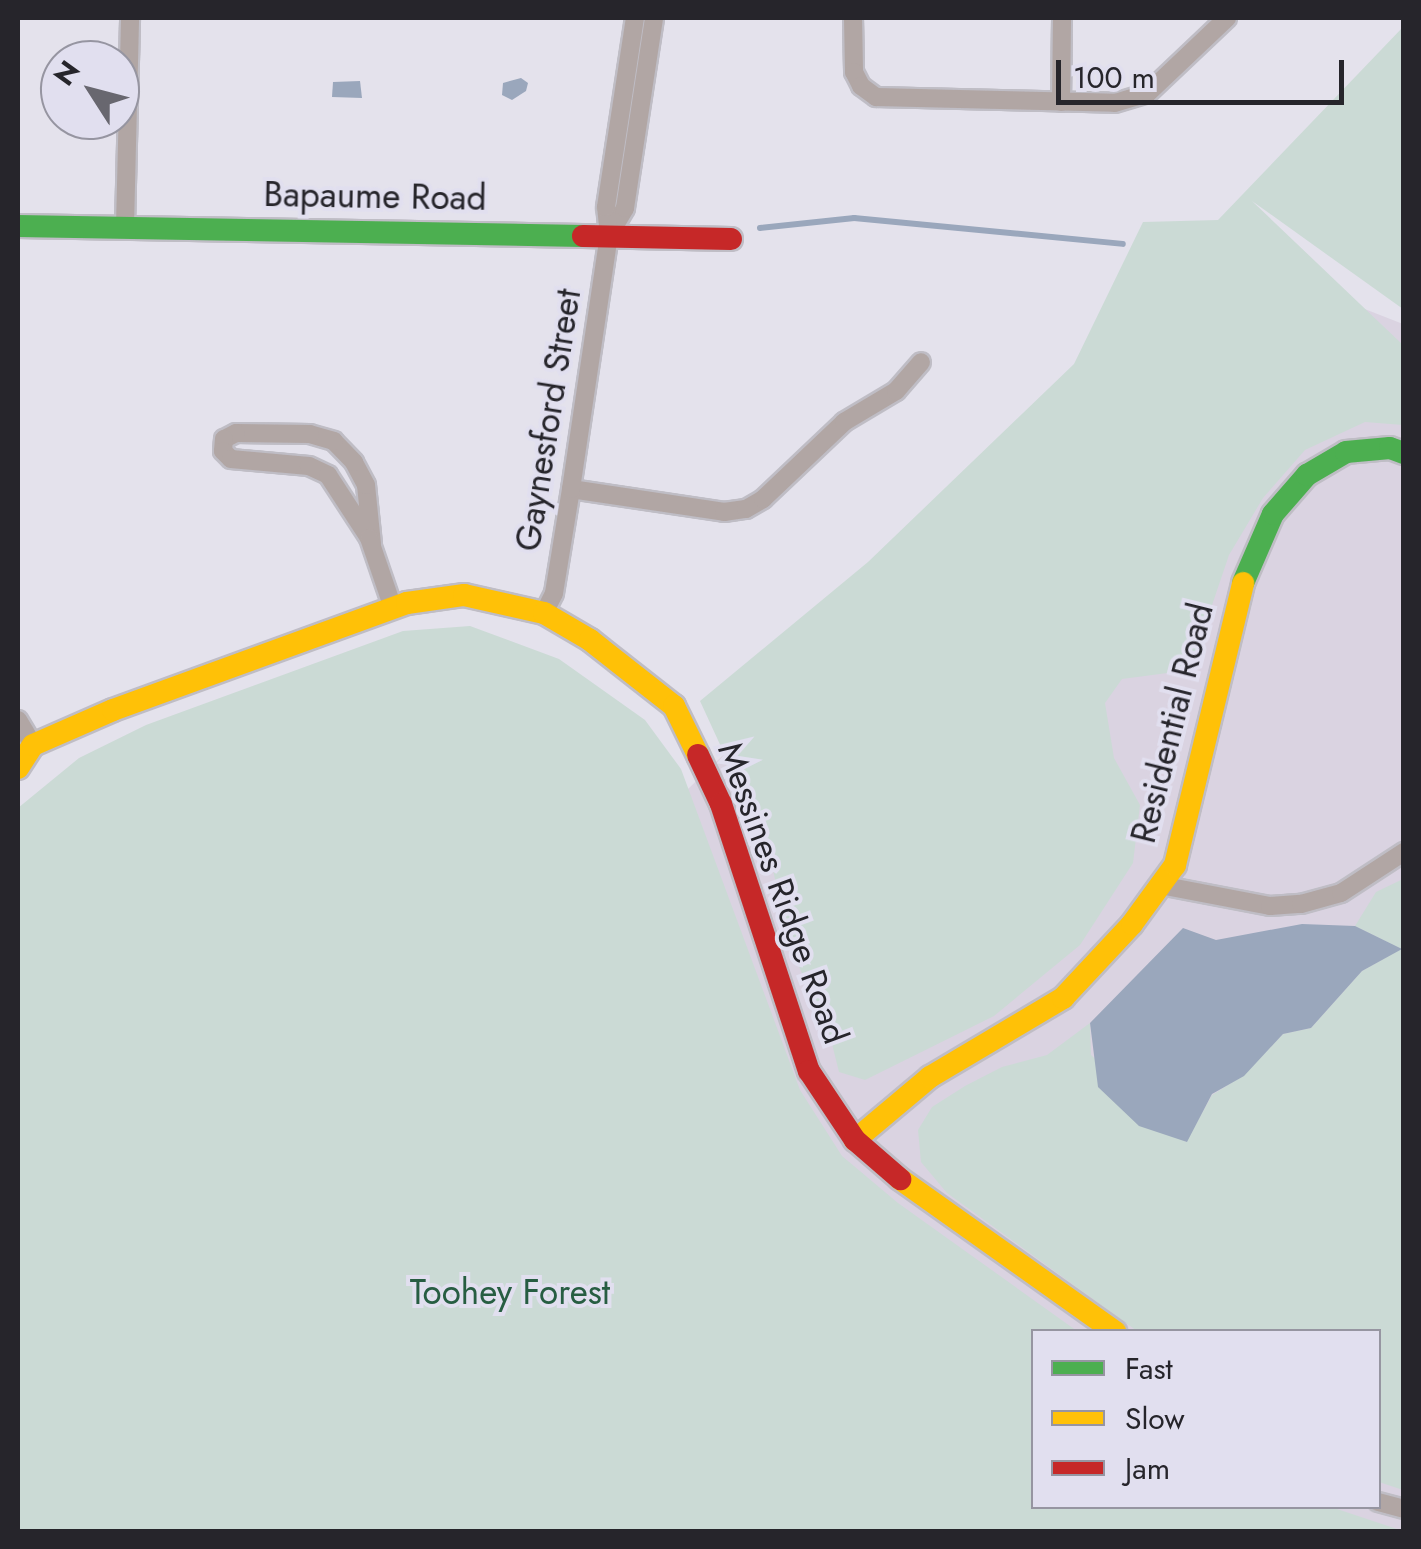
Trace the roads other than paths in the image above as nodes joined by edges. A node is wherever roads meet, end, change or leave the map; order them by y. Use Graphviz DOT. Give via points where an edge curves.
graph roads {
  1 [pos="130,18"];
  2 [pos="635,18"];
  3 [pos="654,18"];
  4 [pos="853,18"];
  5 [pos="1062,18"];
  6 [pos="1227,18"];
  7 [pos="1061,102"];
  8 [pos="18,226"];
  9 [pos="125,226"];
  10 [pos="609,236"];
  11 [pos="731,239"];
  12 [pos="921,362"];
  13 [pos="1404,453"];
  14 [pos="572,490"];
  15 [pos="372,544"];
  16 [pos="393,608"];
  17 [pos="544,614"];
  18 [pos="18,720"];
  19 [pos="33,745"];
  20 [pos="18,768"];
  21 [pos="1404,852"];
  22 [pos="1160,885"];
  23 [pos="855,1140"];
  24 [pos="1110,1329"];
  1 -- 9 [label="street"];
  2 -- 10 [label="street, Gaynesford Street" via="606,207"];
  3 -- 10 [label="street, Gaynesford Street" via="625,208"];
  4 -- 7 [label="street" via="854,72 876,97"];
  5 -- 7 [label="street"];
  6 -- 7 [label="street" via="1144,96"];
  8 -- 9 [label="street, Bapaume Road"];
  9 -- 10 [label="street, Bapaume Road"];
  10 -- 11 [label="street, Bapaume Road"];
  10 -- 14 [label="street, Gaynesford Street"];
  12 -- 14 [label="street" via="896,391 851,416 746,509 724,512"];
  13 -- 22 [label="street, Residential Road" via="1346,452 1308,475 1274,514 1233,612 1175,865"];
  14 -- 17 [label="street, Gaynesford Street" via="554,593"];
  15 -- 15 [label="street" via="328,475 309,466 228,458 225,438 240,432 310,434 334,442 366,485"];
  15 -- 16 [label="street"];
  16 -- 17 [label="street, Messines Ridge Road" via="464,595"];
  16 -- 19 [label="street, Messines Ridge Road"];
  17 -- 23 [label="street, Messines Ridge Road" via="590,640 674,706 720,804 802,1053"];
  18 -- 19 [label="street"];
  19 -- 20 [label="street"];
  21 -- 22 [label="street" via="1341,893 1300,904 1270,906"];
  22 -- 23 [label="street, Residential Road" via="1063,998 930,1077"];
  23 -- 24 [label="street, Messines Ridge Road"];
}
